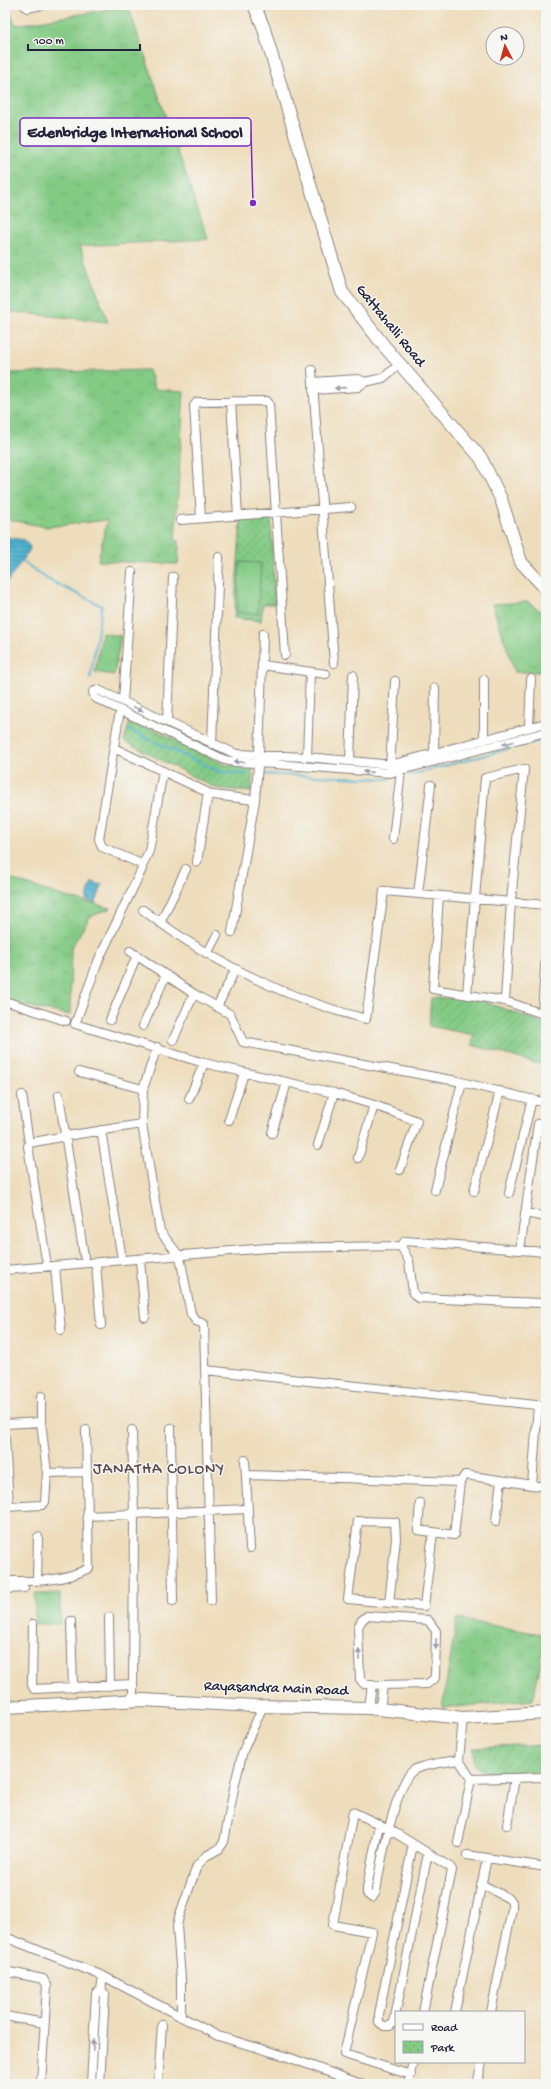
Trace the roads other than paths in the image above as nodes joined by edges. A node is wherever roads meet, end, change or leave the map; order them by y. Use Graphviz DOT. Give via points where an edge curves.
graph roads {
  1 [pos="24,5"];
  2 [pos="42,5"];
  3 [pos="254,5"];
  4 [pos="400,364"];
  5 [pos="312,370"];
  6 [pos="313,386"];
  7 [pos="231,401"];
  8 [pos="351,507"];
  9 [pos="322,511"];
  10 [pos="277,514"];
  11 [pos="238,516"];
  12 [pos="201,518"];
  13 [pos="180,520"];
  14 [pos="219,557"];
  15 [pos="132,572"];
  16 [pos="173,577"];
  17 [pos="546,589"];
  18 [pos="263,634"];
  19 [pos="285,656"];
  20 [pos="334,664"];
  21 [pos="262,665"];
  22 [pos="310,672"];
  23 [pos="326,674"];
  24 [pos="354,675"];
  25 [pos="530,679"];
  26 [pos="484,680"];
  27 [pos="395,681"];
  28 [pos="435,688"];
  29 [pos="123,701"];
  30 [pos="120,710"];
  31 [pos="167,722"];
  32 [pos="546,723"];
  33 [pos="529,727"];
  34 [pos="546,732"];
  35 [pos="484,740"];
  36 [pos="212,744"];
  37 [pos="114,748"];
  38 [pos="434,753"];
  39 [pos="307,757"];
  40 [pos="258,759"];
  41 [pos="350,761"];
  42 [pos="390,769"];
  43 [pos="163,771"];
  44 [pos="401,771"];
  45 [pos="431,785"];
  46 [pos="208,793"];
  47 [pos="255,800"];
  48 [pos="393,839"];
  49 [pos="197,862"];
  50 [pos="142,866"];
  51 [pos="186,869"];
  52 [pos="418,894"];
  53 [pos="440,896"];
  54 [pos="475,898"];
  55 [pos="511,901"];
  56 [pos="546,905"];
  57 [pos="143,910"];
  58 [pos="160,923"];
  59 [pos="232,932"];
  60 [pos="217,935"];
  61 [pos="546,952"];
  62 [pos="207,954"];
  63 [pos="235,970"];
  64 [pos="166,975"];
  65 [pos="194,994"];
  66 [pos="467,994"];
  67 [pos="5,1001"];
  68 [pos="505,1001"];
  69 [pos="217,1007"];
  70 [pos="544,1014"];
  71 [pos="110,1020"];
  72 [pos="66,1021"];
  73 [pos="143,1026"];
  74 [pos="173,1040"];
  75 [pos="156,1047"];
  76 [pos="204,1063"];
  77 [pos="79,1072"];
  78 [pos="244,1073"];
  79 [pos="287,1082"];
  80 [pos="462,1082"];
  81 [pos="144,1089"];
  82 [pos="500,1091"];
  83 [pos="334,1093"];
  84 [pos="22,1095"];
  85 [pos="60,1095"];
  86 [pos="189,1099"];
  87 [pos="532,1099"];
  88 [pos="546,1103"];
  89 [pos="374,1105"];
  90 [pos="229,1120"];
  91 [pos="142,1124"];
  92 [pos="538,1124"];
  93 [pos="101,1130"];
  94 [pos="272,1133"];
  95 [pos="66,1136"];
  96 [pos="29,1143"];
  97 [pos="318,1145"];
  98 [pos="358,1158"];
  99 [pos="400,1170"];
  100 [pos="435,1190"];
  101 [pos="474,1191"];
  102 [pos="509,1193"];
  103 [pos="525,1213"];
  104 [pos="546,1217"];
  105 [pos="401,1246"];
  106 [pos="520,1250"];
  107 [pos="546,1252"];
  108 [pos="121,1253"];
  109 [pos="84,1256"];
  110 [pos="180,1257"];
  111 [pos="46,1259"];
  112 [pos="140,1260"];
  113 [pos="96,1264"];
  114 [pos="56,1267"];
  115 [pos="5,1270"];
  116 [pos="542,1303"];
  117 [pos="145,1317"];
  118 [pos="101,1325"];
  119 [pos="61,1330"];
  120 [pos="205,1370"];
  121 [pos="41,1396"];
  122 [pos="542,1406"];
  123 [pos="41,1422"];
  124 [pos="5,1424"];
  125 [pos="171,1428"];
  126 [pos="86,1430"];
  127 [pos="132,1430"];
  128 [pos="5,1438"];
  129 [pos="245,1460"];
  130 [pos="87,1472"];
  131 [pos="47,1473"];
  132 [pos="246,1475"];
  133 [pos="501,1480"];
  134 [pos="460,1482"];
  135 [pos="532,1485"];
  136 [pos="546,1487"];
  137 [pos="420,1503"];
  138 [pos="7,1507"];
  139 [pos="248,1509"];
  140 [pos="210,1512"];
  141 [pos="172,1513"];
  142 [pos="134,1514"];
  143 [pos="87,1516"];
  144 [pos="496,1521"];
  145 [pos="433,1533"];
  146 [pos="38,1537"];
  147 [pos="250,1548"];
  148 [pos="5,1581"];
  149 [pos="37,1581"];
  150 [pos="24,1588"];
  151 [pos="5,1590"];
  152 [pos="174,1601"];
  153 [pos="211,1601"];
  154 [pos="389,1603"];
  155 [pos="109,1617"];
  156 [pos="71,1621"];
  157 [pos="33,1624"];
  158 [pos="133,1684"];
  159 [pos="372,1684"];
  160 [pos="383,1685"];
  161 [pos="110,1686"];
  162 [pos="74,1688"];
  163 [pos="133,1700"];
  164 [pos="263,1706"];
  165 [pos="5,1707"];
  166 [pos="375,1709"];
  167 [pos="546,1713"];
  168 [pos="463,1718"];
  169 [pos="459,1760"];
  170 [pos="546,1777"];
  171 [pos="515,1778"];
  172 [pos="471,1779"];
  173 [pos="379,1824"];
  174 [pos="507,1825"];
  175 [pos="389,1828"];
  176 [pos="458,1843"];
  177 [pos="413,1844"];
  178 [pos="428,1854"];
  179 [pos="467,1855"];
  180 [pos="487,1858"];
  181 [pos="536,1865"];
  182 [pos="546,1867"];
  183 [pos="546,1871"];
  184 [pos="481,1884"];
  185 [pos="5,1937"];
  186 [pos="5,1971"];
  187 [pos="103,1976"];
  188 [pos="101,1990"];
  189 [pos="396,2011"];
  190 [pos="423,2011"];
  191 [pos="455,2011"];
  192 [pos="491,2011"];
  193 [pos="5,2016"];
  194 [pos="180,2016"];
  195 [pos="395,2017"];
  196 [pos="44,2023"];
  197 [pos="162,2025"];
  198 [pos="413,2063"];
  199 [pos="482,2063"];
  200 [pos="411,2075"];
  201 [pos="41,2084"];
  202 [pos="91,2084"];
  203 [pos="100,2084"];
  204 [pos="158,2084"];
  205 [pos="361,2084"];
  206 [pos="408,2084"];
  207 [pos="478,2084"];
  1 -- 2 [label="street" via="27,8"];
  3 -- 4 [label="main road, Gattahalli Road" via="342,292"];
  4 -- 6 [label="street" via="383,378"];
  4 -- 17 [label="main road, Gattahalli Road" via="480,458 501,499 521,562"];
  5 -- 6 [label="street"];
  6 -- 9 [label="street"];
  7 -- 10 [label="street" via="263,400 269,404"];
  7 -- 11 [label="street"];
  7 -- 12 [label="street" via="197,402 194,406"];
  8 -- 9 [label="street"];
  9 -- 10 [label="street"];
  9 -- 20 [label="street"];
  10 -- 11 [label="street"];
  10 -- 19 [label="street"];
  11 -- 12 [label="street"];
  12 -- 13 [label="street"];
  14 -- 36 [label="street"];
  15 -- 29 [label="street"];
  16 -- 31 [label="street"];
  18 -- 21 [label="street"];
  21 -- 22 [label="street"];
  21 -- 40 [label="street"];
  22 -- 23 [label="street"];
  22 -- 39 [label="street"];
  24 -- 41 [label="street"];
  25 -- 33 [label="street"];
  26 -- 35 [label="street"];
  27 -- 42 [label="street"];
  28 -- 38 [label="street"];
  29 -- 30 [label="street" via="98,690 93,692 95,698"];
  29 -- 31 [label="street, one-way"];
  30 -- 37 [label="street"];
  40 -- 30 [label="street, one-way" via="235,762 225,760"];
  31 -- 36 [label="street"];
  32 -- 33 [label="street"];
  33 -- 35 [label="street"];
  34 -- 44 [label="street, one-way"];
  35 -- 38 [label="street"];
  36 -- 40 [label="street" via="236,754"];
  37 -- 43 [label="street"];
  37 -- 50 [label="street" via="100,844"];
  38 -- 42 [label="street"];
  39 -- 40 [label="street"];
  39 -- 41 [label="street"];
  42 -- 40 [label="street, one-way"];
  40 -- 47 [label="street"];
  41 -- 42 [label="street"];
  42 -- 44 [label="street"];
  43 -- 46 [label="street"];
  43 -- 50 [label="street" via="149,851"];
  44 -- 48 [label="street"];
  45 -- 52 [label="street"];
  46 -- 47 [label="street"];
  46 -- 49 [label="street"];
  47 -- 59 [label="street"];
  50 -- 75 [label="street" via="99,959 75,1024"];
  51 -- 58 [label="street"];
  52 -- 53 [label="street"];
  52 -- 63 [label="street" via="384,892 366,1019 297,998"];
  53 -- 54 [label="street"];
  53 -- 66 [label="street" via="433,989"];
  54 -- 55 [label="street"];
  54 -- 55 [label="street" via="485,778 524,769"];
  54 -- 66 [label="street"];
  55 -- 56 [label="street"];
  55 -- 68 [label="street"];
  57 -- 58 [label="street"];
  58 -- 62 [label="street"];
  60 -- 62 [label="street"];
  61 -- 70 [label="street"];
  62 -- 63 [label="street"];
  63 -- 69 [label="street"];
  64 -- 65 [label="street"];
  64 -- 71 [label="street" via="134,953"];
  64 -- 73 [label="street"];
  65 -- 69 [label="street"];
  65 -- 74 [label="street"];
  66 -- 68 [label="street"];
  67 -- 72 [label="street"];
  68 -- 70 [label="street"];
  69 -- 80 [label="street" via="230,1014 243,1042"];
  75 -- 76 [label="street"];
  75 -- 81 [label="street"];
  76 -- 78 [label="street"];
  76 -- 86 [label="street"];
  77 -- 81 [label="street"];
  78 -- 79 [label="street"];
  78 -- 90 [label="street"];
  79 -- 83 [label="street"];
  79 -- 94 [label="street"];
  80 -- 82 [label="street"];
  80 -- 100 [label="street"];
  81 -- 91 [label="street"];
  82 -- 87 [label="street"];
  82 -- 101 [label="street"];
  83 -- 89 [label="street"];
  83 -- 97 [label="street"];
  84 -- 96 [label="street"];
  85 -- 95 [label="street"];
  87 -- 88 [label="street"];
  87 -- 102 [label="street"];
  89 -- 98 [label="street"];
  89 -- 99 [label="street" via="417,1121"];
  91 -- 93 [label="street"];
  91 -- 110 [label="street" via="160,1231"];
  92 -- 103 [label="street"];
  93 -- 95 [label="street"];
  93 -- 108 [label="street"];
  95 -- 96 [label="street"];
  95 -- 109 [label="street"];
  96 -- 111 [label="street"];
  103 -- 104 [label="street"];
  103 -- 106 [label="street"];
  105 -- 106 [label="street" via="405,1241 409,1241"];
  105 -- 110 [label="street" via="268,1248"];
  105 -- 116 [label="street" via="409,1261 413,1292 418,1298"];
  106 -- 107 [label="street"];
  110 -- 112 [label="street"];
  110 -- 120 [label="street" via="191,1314 196,1321 204,1324"];
  112 -- 113 [label="street"];
  112 -- 117 [label="street"];
  113 -- 114 [label="street"];
  113 -- 118 [label="street"];
  114 -- 115 [label="street"];
  114 -- 119 [label="street"];
  120 -- 122 [label="street"];
  120 -- 140 [label="street"];
  121 -- 123 [label="street"];
  122 -- 135 [label="street"];
  123 -- 124 [label="street"];
  123 -- 131 [label="street"];
  125 -- 141 [label="street"];
  126 -- 130 [label="street"];
  127 -- 142 [label="street"];
  128 -- 138 [label="street"];
  129 -- 132 [label="street"];
  130 -- 131 [label="street"];
  130 -- 143 [label="street"];
  131 -- 138 [label="street" via="45,1502 42,1505"];
  132 -- 134 [label="street"];
  132 -- 139 [label="street"];
  133 -- 134 [label="street" via="466,1474"];
  133 -- 135 [label="street"];
  133 -- 144 [label="street"];
  134 -- 145 [label="street" via="454,1535"];
  135 -- 136 [label="street"];
  137 -- 145 [label="street" via="418,1530"];
  139 -- 140 [label="street"];
  139 -- 147 [label="street"];
  140 -- 141 [label="street"];
  140 -- 153 [label="street"];
  141 -- 142 [label="street"];
  141 -- 152 [label="street"];
  142 -- 143 [label="street"];
  142 -- 158 [label="street"];
  143 -- 149 [label="street" via="89,1568 68,1578"];
  145 -- 154 [label="street" via="424,1606"];
  146 -- 149 [label="street"];
  148 -- 149 [label="street"];
  150 -- 151 [label="street"];
  154 -- 154 [label="street" via="396,1539 395,1522 358,1520 348,1599"];
  155 -- 161 [label="street"];
  156 -- 162 [label="street"];
  157 -- 162 [label="street" via="34,1689"];
  158 -- 161 [label="street"];
  158 -- 163 [label="street"];
  159 -- 160 [label="street"];
  159 -- 160 [label="street, one-way" via="364,1684 360,1679 358,1627 362,1620 367,1616 428,1620 436,1631 435,1678 427,1684"];
  159 -- 166 [label="street"];
  160 -- 166 [label="street"];
  161 -- 162 [label="street"];
  163 -- 164 [label="main road, Rayasandra Main Road"];
  163 -- 165 [label="main road, Rayasandra Main Road"];
  164 -- 166 [label="main road, Rayasandra Main Road"];
  164 -- 194 [label="street" via="243,1751 224,1842 197,1866 179,1917 177,1926 181,1979"];
  166 -- 168 [label="main road, Rayasandra Main Road"];
  167 -- 168 [label="main road, Rayasandra Main Road"];
  168 -- 169 [label="street"];
  169 -- 172 [label="street"];
  169 -- 175 [label="street" via="413,1770 396,1804"];
  170 -- 171 [label="street"];
  171 -- 172 [label="street"];
  171 -- 174 [label="street"];
  172 -- 176 [label="street"];
  173 -- 175 [label="street"];
  173 -- 175 [label="street" via="367,1888 369,1897 372,1898 376,1892"];
  173 -- 200 [label="street" via="354,1812 334,1924 372,1932 344,2054"];
  175 -- 177 [label="street"];
  177 -- 178 [label="street"];
  177 -- 195 [label="street" via="379,2022 384,2026 390,2026"];
  178 -- 189 [label="street"];
  178 -- 190 [label="street" via="452,1870"];
  179 -- 180 [label="street"];
  180 -- 181 [label="street"];
  180 -- 184 [label="street"];
  181 -- 182 [label="street"];
  181 -- 183 [label="street"];
  184 -- 191 [label="street"];
  184 -- 192 [label="street" via="512,1902"];
  185 -- 187 [label="street"];
  186 -- 196 [label="street" via="43,1978 47,1986"];
  187 -- 188 [label="street"];
  187 -- 194 [label="street"];
  202 -- 188 [label="street, one-way" via="96,1993"];
  188 -- 203 [label="street" via="105,1994"];
  193 -- 196 [label="street"];
  194 -- 205 [label="street" via="218,2036 285,2056"];
  196 -- 201 [label="street"];
  197 -- 204 [label="street"];
  198 -- 200 [label="street"];
  199 -- 207 [label="street"];
  200 -- 206 [label="street"];
}
